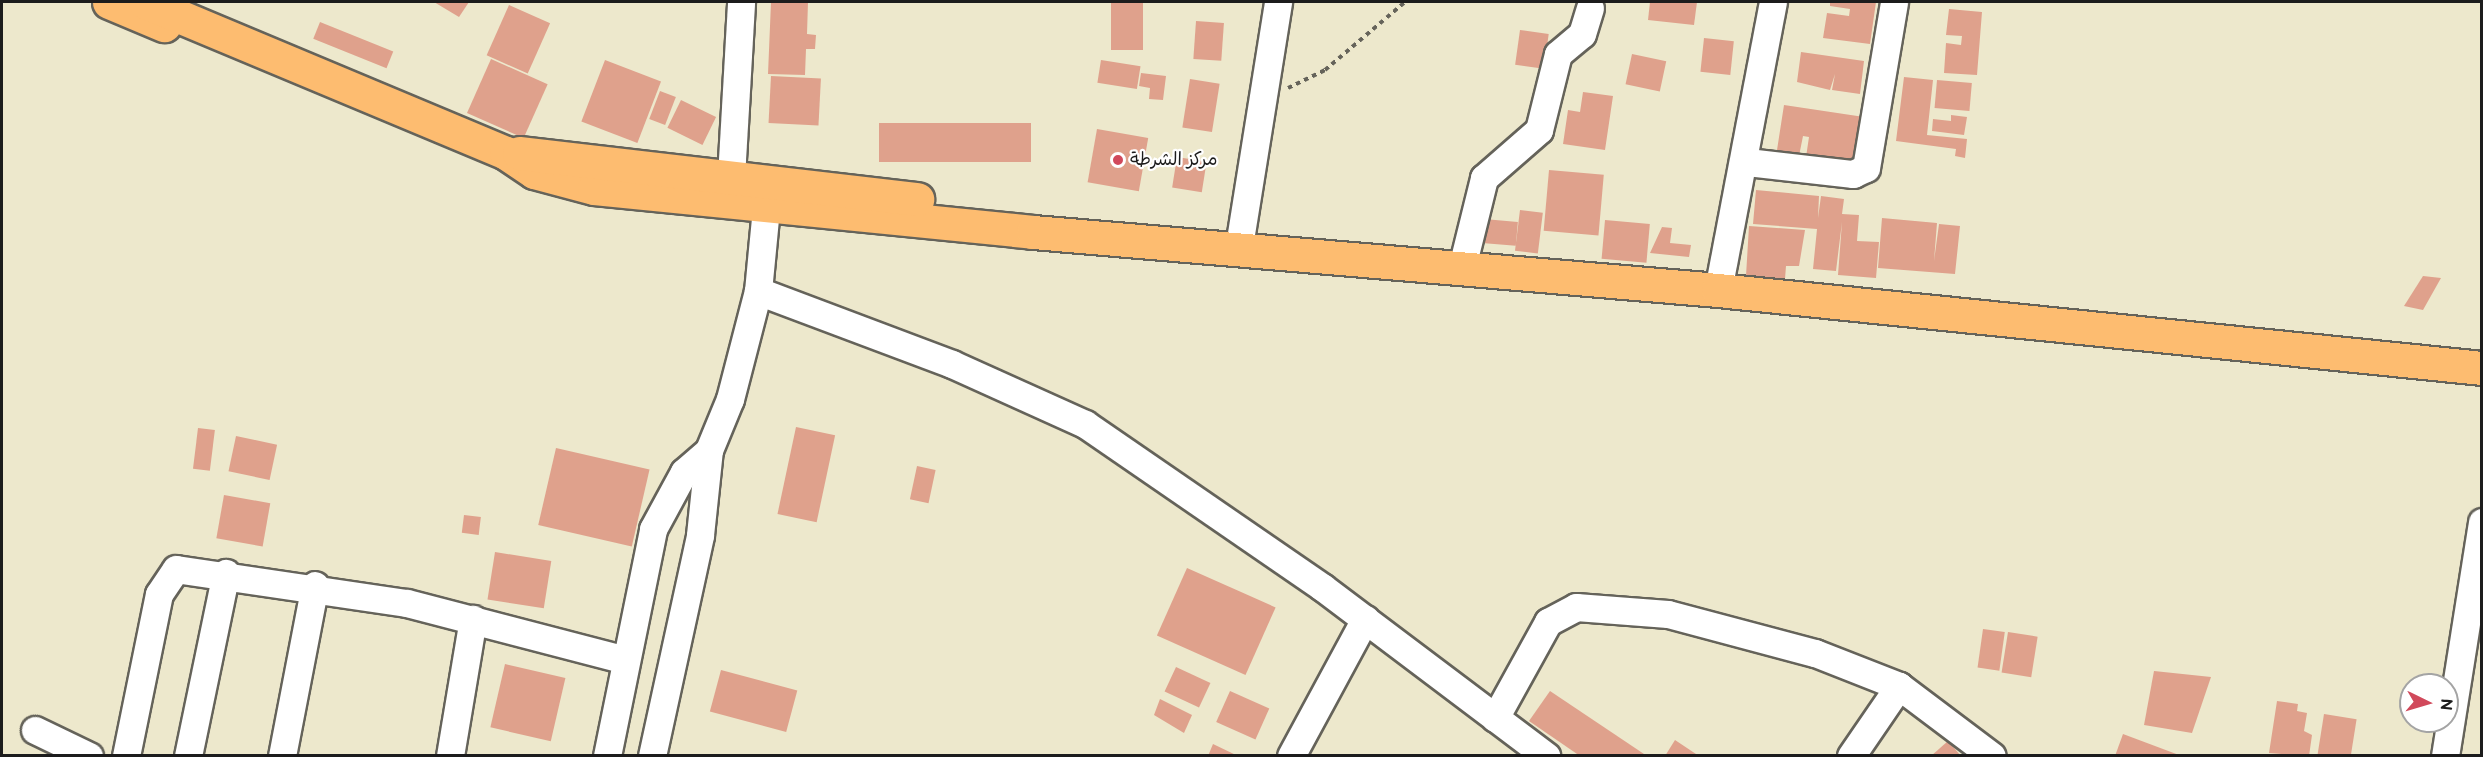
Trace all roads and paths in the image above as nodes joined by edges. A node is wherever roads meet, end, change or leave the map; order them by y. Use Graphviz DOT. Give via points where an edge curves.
graph roads {
  1 [pos="109,2"];
  2 [pos="145,2"];
  3 [pos="741,2"];
  4 [pos="1278,2"];
  5 [pos="1405,2"];
  6 [pos="1773,2"];
  7 [pos="1894,2"];
  8 [pos="1590,8"];
  9 [pos="1263,92"];
  10 [pos="506,153"];
  11 [pos="1747,162"];
  12 [pos="731,177"];
  13 [pos="768,193"];
  14 [pos="1239,246"];
  15 [pos="1462,267"];
  16 [pos="1719,290"];
  17 [pos="758,291"];
  18 [pos="2481,368"];
  19 [pos="709,450"];
  20 [pos="2481,522"];
  21 [pos="226,573"];
  22 [pos="315,585"];
  23 [pos="473,619"];
  24 [pos="1365,619"];
  25 [pos="626,660"];
  26 [pos="1899,686"];
  27 [pos="1495,718"];
  28 [pos="35,730"];
  29 [pos="89,756"];
  30 [pos="126,756"];
  31 [pos="188,756"];
  32 [pos="282,756"];
  33 [pos="450,756"];
  34 [pos="607,756"];
  35 [pos="652,756"];
  36 [pos="1291,756"];
  37 [pos="1546,756"];
  38 [pos="1851,756"];
  39 [pos="1992,756"];
  40 [pos="2445,756"];
  1 -- 10 [label="main road" via="483,158"];
  2 -- 10 [label="main road"];
  3 -- 12 [label="street"];
  4 -- 9 [label="street"];
  5 -- 9 [label="path" via="1313,78"];
  6 -- 11 [label="street"];
  7 -- 11 [label="street" via="1866,168 1853,174"];
  8 -- 15 [label="street" via="1582,34 1558,54 1539,130 1484,178"];
  9 -- 14 [label="street"];
  10 -- 12 [label="main road"];
  10 -- 13 [label="main road" via="534,172 577,185"];
  11 -- 16 [label="street"];
  12 -- 13 [label="main road"];
  13 -- 14 [label="main road" via="1055,234"];
  13 -- 17 [label="street"];
  14 -- 15 [label="main road"];
  15 -- 16 [label="main road"];
  16 -- 18 [label="main road"];
  17 -- 19 [label="street" via="730,399"];
  17 -- 24 [label="street" via="952,364 1085,424"];
  19 -- 25 [label="street" via="684,472 653,529"];
  19 -- 35 [label="street" via="700,535"];
  20 -- 40 [label="street"];
  21 -- 22 [label="street"];
  21 -- 30 [label="street" via="189,567 176,569 164,582"];
  21 -- 31 [label="street"];
  22 -- 23 [label="street"];
  22 -- 32 [label="street"];
  23 -- 25 [label="street"];
  23 -- 33 [label="street"];
  24 -- 27 [label="street"];
  24 -- 36 [label="street"];
  25 -- 34 [label="street"];
  26 -- 27 [label="street" via="1815,653 1668,614 1576,607 1548,622"];
  26 -- 38 [label="street"];
  26 -- 39 [label="street"];
  27 -- 37 [label="street"];
  28 -- 29 [label="street"];
}
